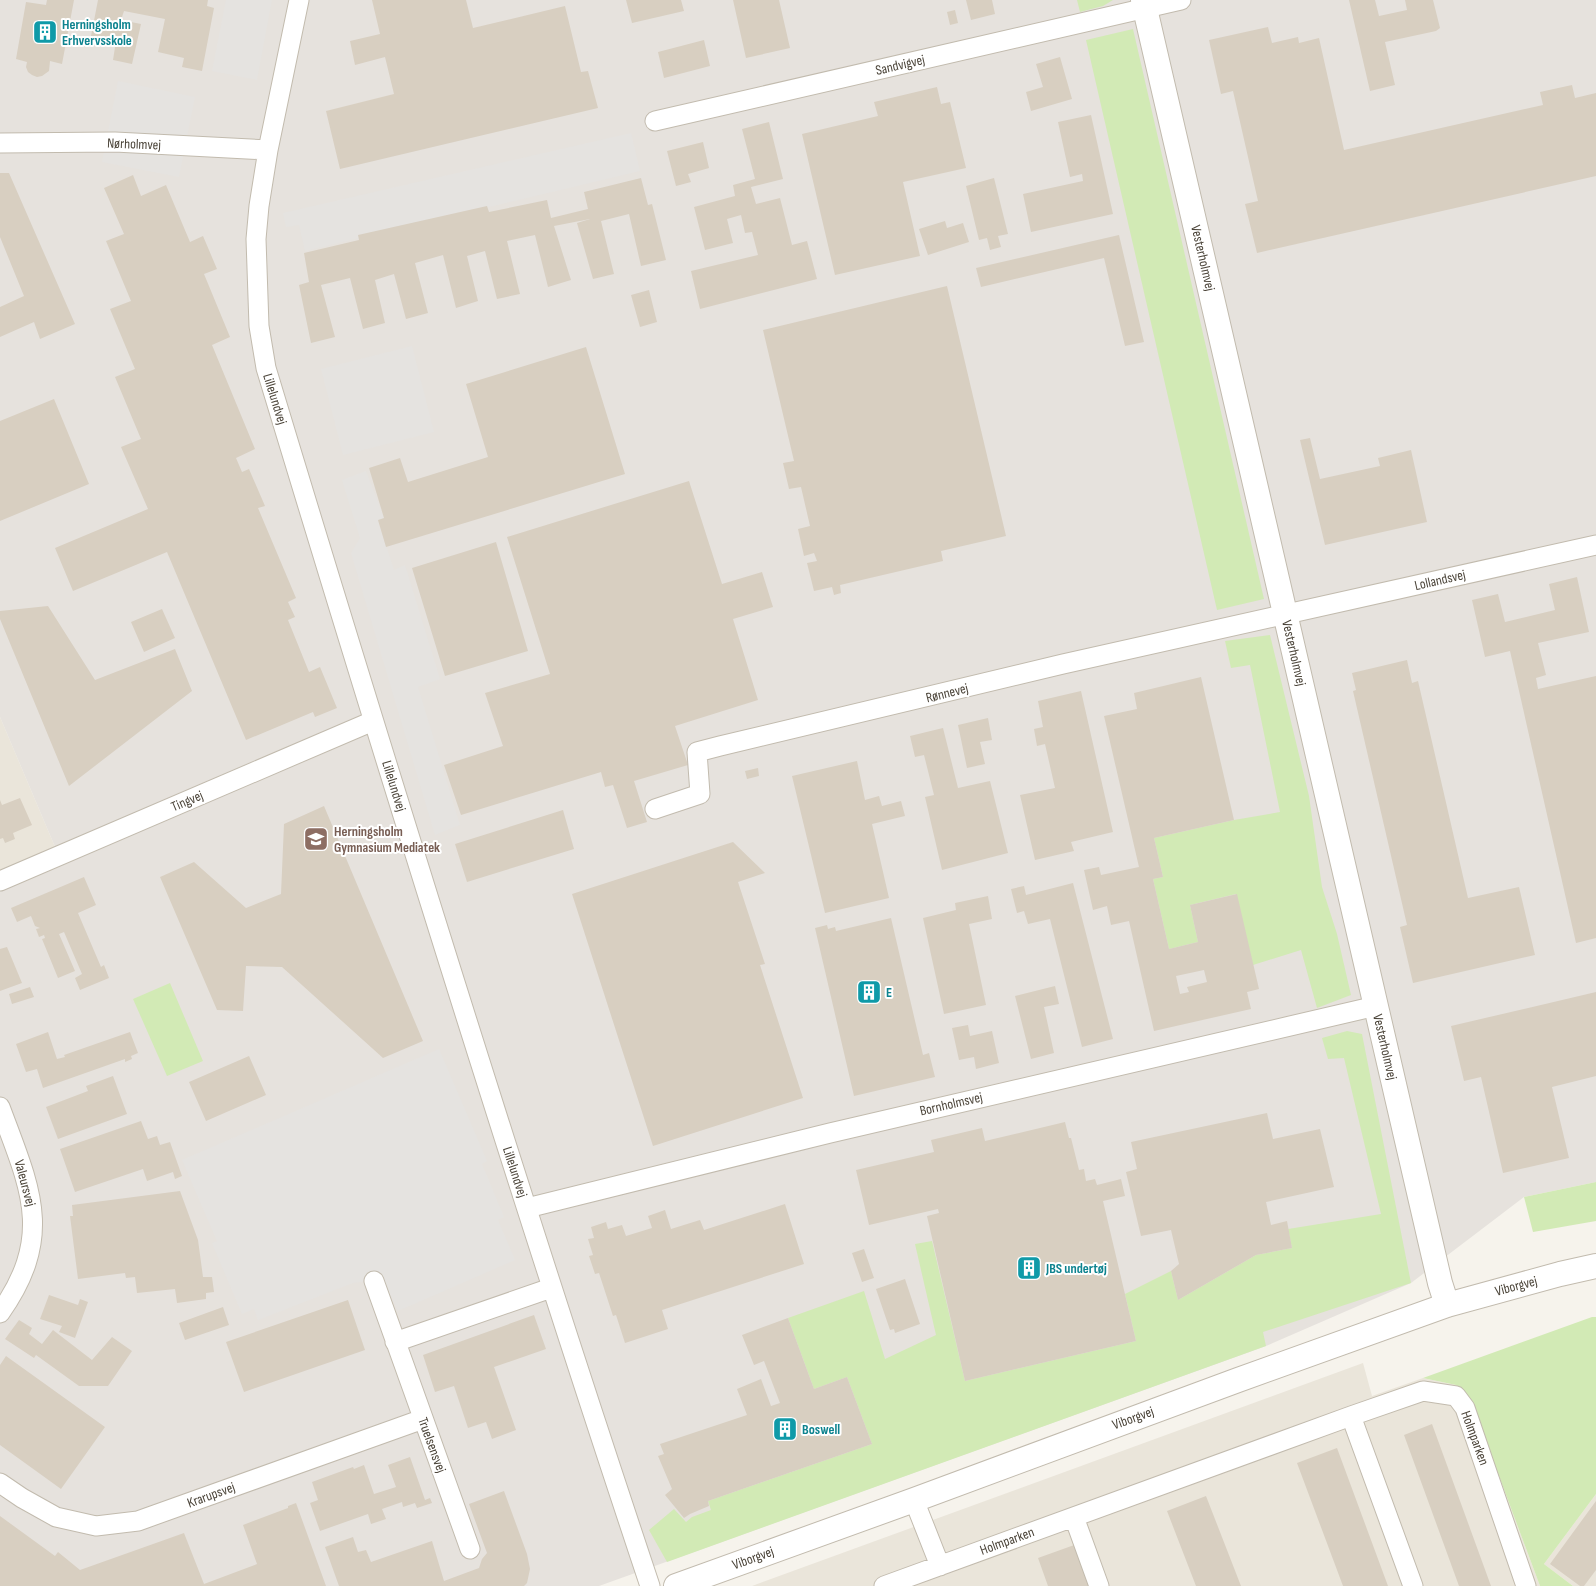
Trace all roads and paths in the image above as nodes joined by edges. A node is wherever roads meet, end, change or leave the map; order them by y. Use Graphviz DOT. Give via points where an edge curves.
graph roads {
  1 [pos="299,0"];
  2 [pos="1181,0"];
  3 [pos="1144,4"];
  4 [pos="655,121"];
  5 [pos="0,143"];
  6 [pos="268,150"];
  7 [pos="1596,545"];
  8 [pos="1285,615"];
  9 [pos="373,721"];
  10 [pos="654,809"];
  11 [pos="0,881"];
  12 [pos="1376,1006"];
  13 [pos="0,1107"];
  14 [pos="526,1208"];
  15 [pos="1596,1266"];
  16 [pos="374,1281"];
  17 [pos="551,1288"];
  18 [pos="1447,1305"];
  19 [pos="0,1314"];
  20 [pos="395,1342"];
  21 [pos="1351,1416"];
  22 [pos="423,1419"];
  23 [pos="0,1484"];
  24 [pos="914,1500"];
  25 [pos="1074,1517"];
  26 [pos="470,1549"];
  27 [pos="940,1566"];
  28 [pos="650,1586"];
  29 [pos="676,1586"];
  30 [pos="884,1586"];
  31 [pos="1099,1586"];
  32 [pos="1413,1586"];
  33 [pos="1526,1586"];
  1 -- 6 [label="street, Lillelundvej"];
  2 -- 3 [label="street, Sandvigvej"];
  3 -- 4 [label="street, Sandvigvej"];
  3 -- 8 [label="street, Vesterholmvej"];
  5 -- 6 [label="street, Nørholmvej" via="115,142"];
  6 -- 9 [label="street, Lillelundvej" via="256,239 259,326 266,368"];
  7 -- 8 [label="street, Lollandsvej"];
  8 -- 10 [label="street, Rønnevej" via="1063,664 697,752 700,794"];
  8 -- 12 [label="street, Vesterholmvej"];
  9 -- 11 [label="street, Tingvej"];
  9 -- 14 [label="street, Lillelundvej"];
  12 -- 14 [label="street, Bornholmsvej" via="830,1133"];
  12 -- 18 [label="street, Vesterholmvej"];
  13 -- 19 [label="street, Valeursvej" via="26,1176 33,1207 33,1239 25,1270"];
  14 -- 17 [label="street, Lillelundvej"];
  15 -- 18 [label="street, Viborgvej"];
  16 -- 20 [label="street, Truelsensvej"];
  17 -- 20 [label="street"];
  17 -- 28 [label="street, Lillelundvej"];
  18 -- 24 [label="street, Viborgvej"];
  20 -- 22 [label="street, Truelsensvej"];
  21 -- 25 [label="street, Holmparken"];
  21 -- 32 [label="street"];
  21 -- 33 [label="street, Holmparken" via="1424,1391 1456,1396 1465,1408"];
  22 -- 23 [label="street, Krarupsvej" via="138,1521 96,1526 56,1517"];
  22 -- 26 [label="street, Truelsensvej"];
  24 -- 27 [label="street"];
  24 -- 29 [label="street, Viborgvej"];
  25 -- 27 [label="street, Holmparken"];
  25 -- 31 [label="street"];
  27 -- 30 [label="street, Holmparken"];
}
